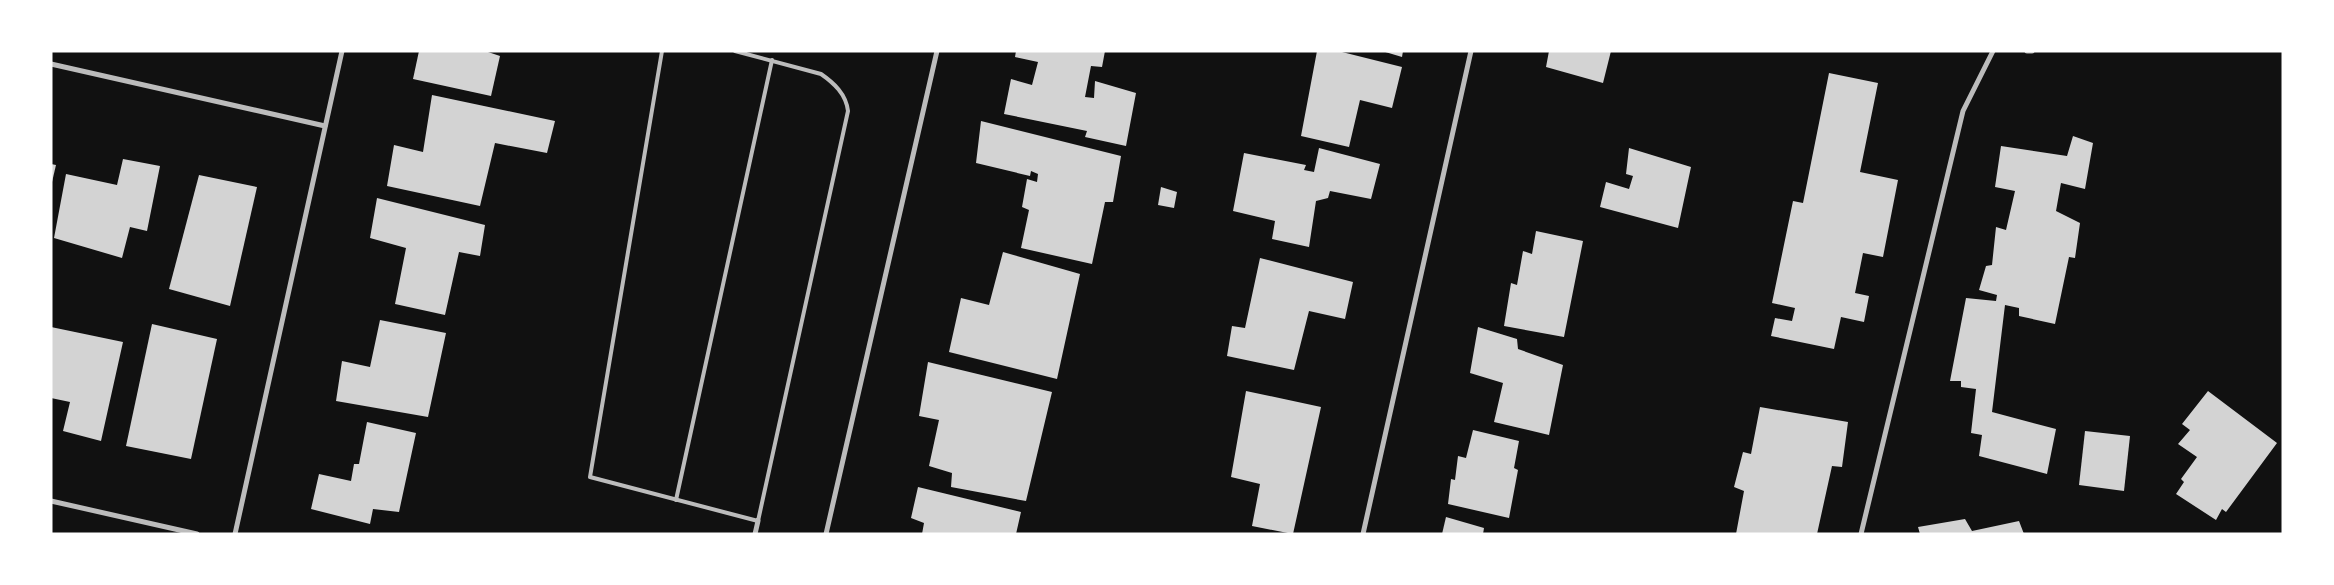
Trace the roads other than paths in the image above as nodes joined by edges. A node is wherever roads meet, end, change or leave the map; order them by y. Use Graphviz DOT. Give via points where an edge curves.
graph roads {
  1 [pos="342,51"];
  2 [pos="662,51"];
  3 [pos="735,51"];
  4 [pos="936,51"];
  5 [pos="1471,51"];
  6 [pos="1993,51"];
  7 [pos="2027,51"];
  8 [pos="2032,51"];
  9 [pos="772,60"];
  10 [pos="51,64"];
  11 [pos="325,126"];
  12 [pos="676,500"];
  13 [pos="51,501"];
  14 [pos="758,522"];
  15 [pos="197,534"];
  16 [pos="235,534"];
  17 [pos="756,534"];
  18 [pos="826,534"];
  19 [pos="1363,534"];
  20 [pos="1861,534"];
  1 -- 11 [label="street"];
  2 -- 12 [label="lane" via="590,477"];
  3 -- 9 [label="lane"];
  4 -- 18 [label="street"];
  5 -- 19 [label="street"];
  6 -- 20 [label="street" via="1963,111"];
  7 -- 8 [label="street"];
  9 -- 12 [label="lane"];
  9 -- 14 [label="lane" via="821,74 842,93 848,111"];
  10 -- 11 [label="street"];
  11 -- 16 [label="street"];
  12 -- 14 [label="lane"];
  13 -- 15 [label="street"];
  14 -- 17 [label="street"];
}
